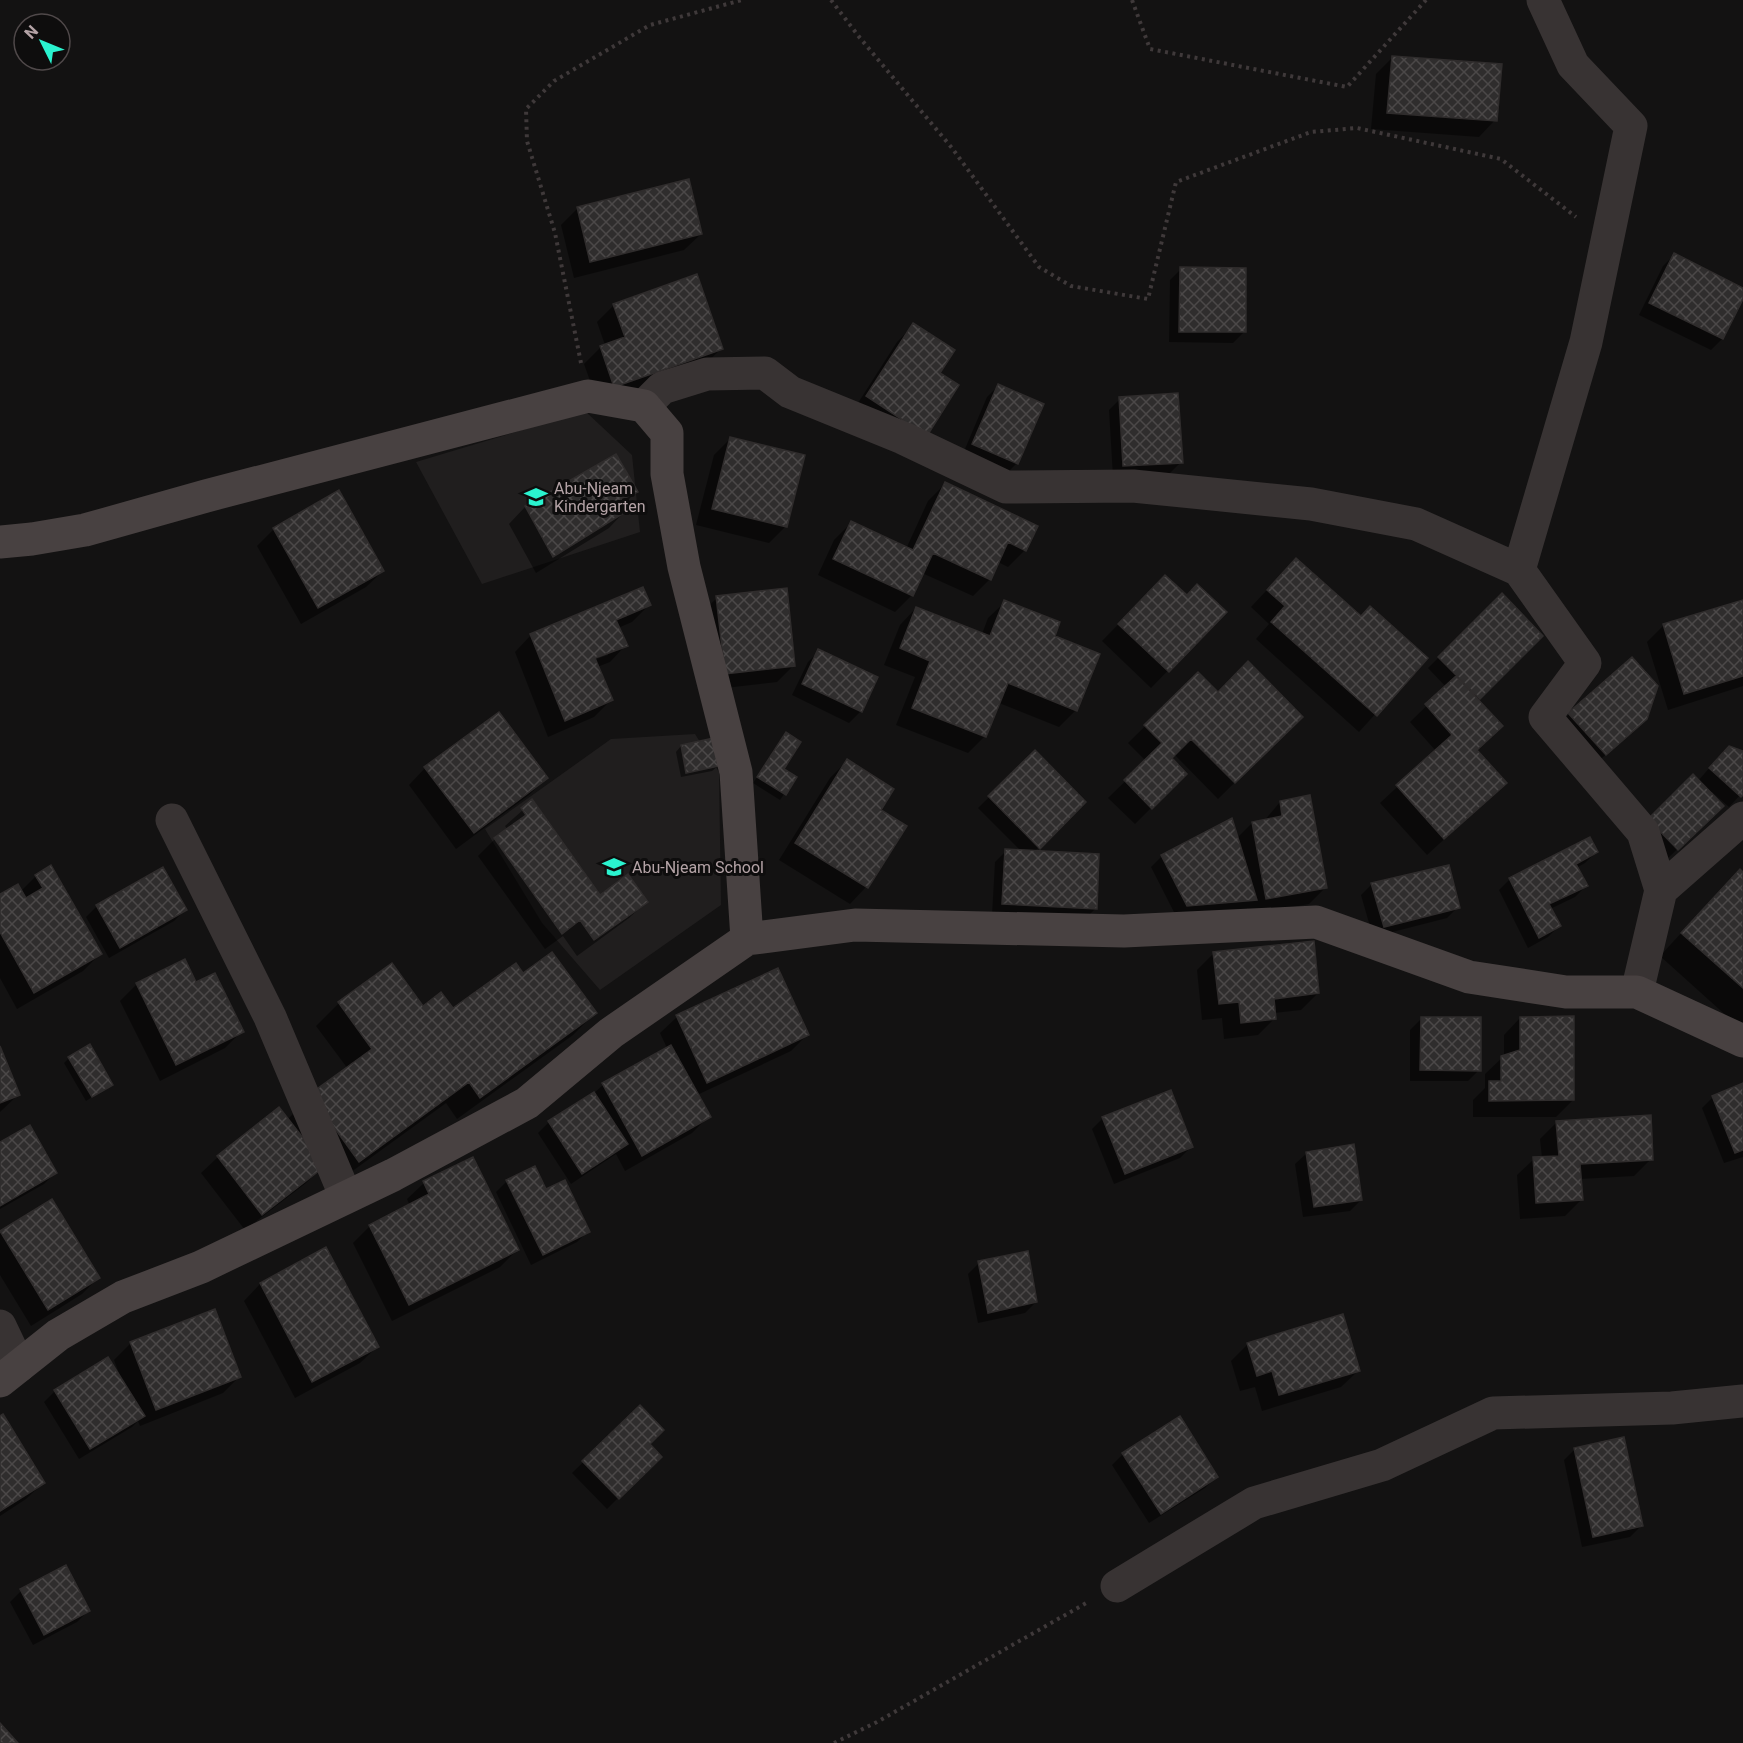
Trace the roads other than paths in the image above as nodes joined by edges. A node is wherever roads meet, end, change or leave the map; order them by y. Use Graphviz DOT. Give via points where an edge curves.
graph roads {
  1 [pos="1544,0"];
  2 [pos="644,406"];
  3 [pos="0,542"];
  4 [pos="1519,570"];
  5 [pos="1743,818"];
  6 [pos="172,820"];
  7 [pos="1660,890"];
  8 [pos="747,939"];
  9 [pos="1637,992"];
  10 [pos="1743,1041"];
  11 [pos="346,1197"];
  12 [pos="0,1326"];
  13 [pos="9,1373"];
  14 [pos="1743,1401"];
  15 [pos="1117,1586"];
  1 -- 4 [label="street" via="1573,65 1630,126 1586,342"];
  2 -- 3 [label="street" via="588,396 85,530"];
  2 -- 4 [label="street" via="662,388 707,374 765,373 790,392 903,438 1005,487 1133,486 1311,504 1416,524"];
  2 -- 8 [label="street" via="667,433 667,474 684,567 736,772"];
  4 -- 7 [label="street" via="1585,663 1545,717 1643,832"];
  5 -- 7 [label="street"];
  6 -- 11 [label="street" via="270,1017"];
  7 -- 9 [label="street"];
  8 -- 9 [label="street" via="855,925 1124,932 1316,922 1469,977 1566,992"];
  8 -- 11 [label="street" via="611,1033 527,1103"];
  9 -- 10 [label="street"];
  11 -- 13 [label="street" via="201,1267 123,1297 58,1335"];
  12 -- 13 [label="street"];
  14 -- 15 [label="street" via="1672,1408 1494,1413 1382,1465 1254,1503"];
}
